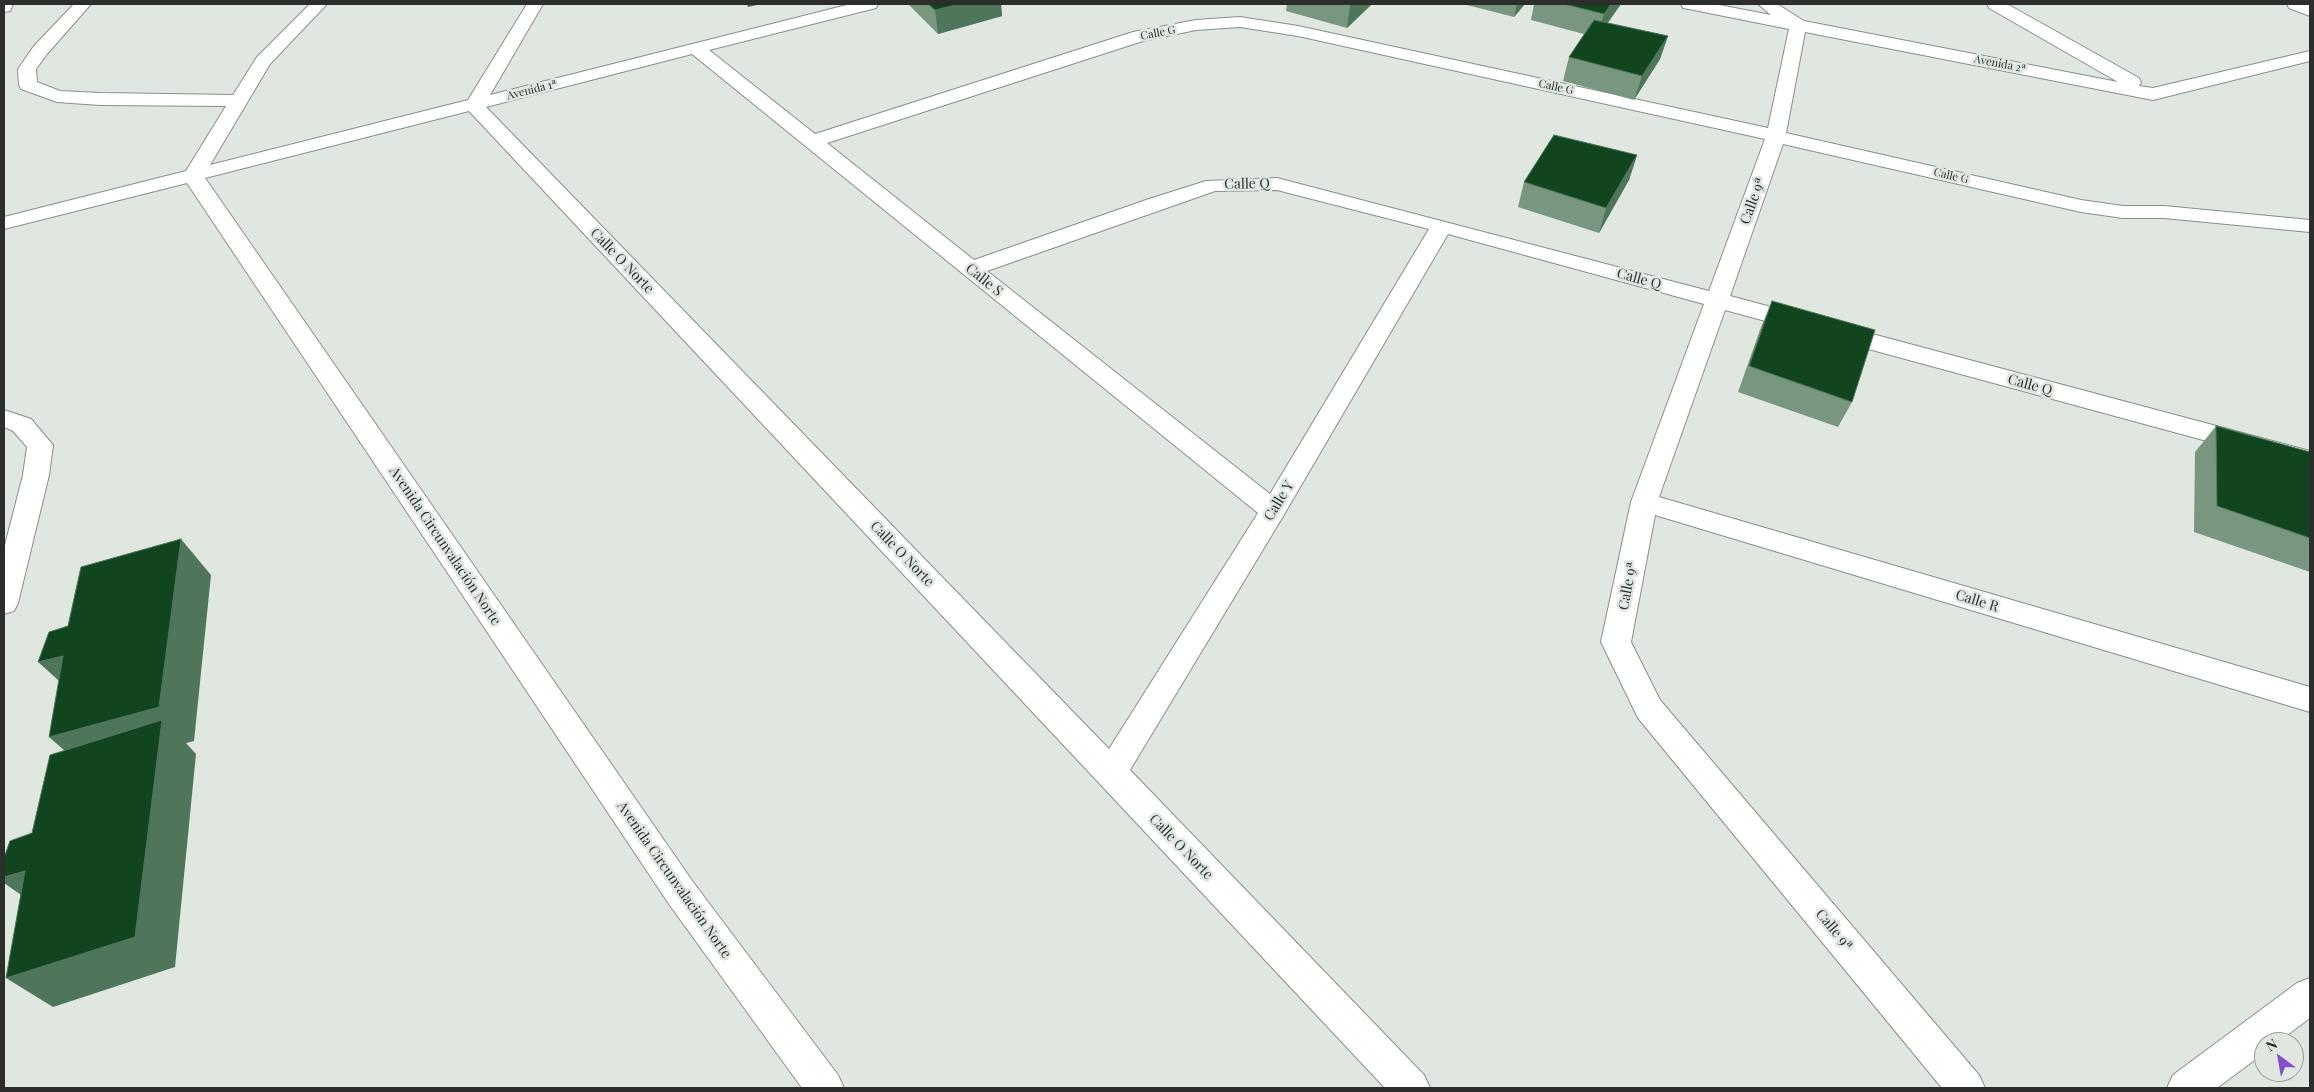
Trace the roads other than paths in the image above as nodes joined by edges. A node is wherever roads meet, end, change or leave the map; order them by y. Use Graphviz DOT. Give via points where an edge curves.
graph roads {
  1 [pos="5,4"];
  2 [pos="83,4"];
  3 [pos="319,4"];
  4 [pos="535,4"];
  5 [pos="870,4"];
  6 [pos="1689,4"];
  7 [pos="1766,4"];
  8 [pos="1995,4"];
  9 [pos="2295,4"];
  10 [pos="4,8"];
  11 [pos="2310,11"];
  12 [pos="1798,25"];
  13 [pos="695,48"];
  14 [pos="2310,56"];
  15 [pos="2153,94"];
  16 [pos="239,101"];
  17 [pos="474,105"];
  18 [pos="1776,136"];
  19 [pos="811,142"];
  20 [pos="193,176"];
  21 [pos="4,223"];
  22 [pos="1442,226"];
  23 [pos="2310,226"];
  24 [pos="970,268"];
  25 [pos="1717,300"];
  26 [pos="4,418"];
  27 [pos="2310,460"];
  28 [pos="1644,502"];
  29 [pos="1273,511"];
  30 [pos="4,603"];
  31 [pos="2310,700"];
  32 [pos="1111,773"];
  33 [pos="2310,996"];
  34 [pos="825,1088"];
  35 [pos="1411,1088"];
  36 [pos="1966,1088"];
  37 [pos="2186,1088"];
  1 -- 10 [label="street"];
  2 -- 16 [label="street" via="40,50 27,69 28,85 66,97"];
  3 -- 16 [label="street" via="263,61"];
  4 -- 17 [label="street"];
  5 -- 13 [label="street, Avenida 1ª"];
  6 -- 12 [label="street, Avenida 2ª"];
  7 -- 12 [label="street"];
  8 -- 15 [label="street"];
  9 -- 11 [label="street"];
  12 -- 15 [label="street, Avenida 2ª"];
  12 -- 18 [label="street, Calle 9ª"];
  13 -- 17 [label="street, Avenida 1ª"];
  13 -- 19 [label="street, Calle S"];
  14 -- 15 [label="street, Avenida 2ª"];
  16 -- 20 [label="street"];
  17 -- 20 [label="street, Avenida 1ª"];
  17 -- 32 [label="street, Calle O Norte"];
  18 -- 19 [label="street, Calle G" via="1298,30 1240,22 1196,25 1139,36"];
  18 -- 23 [label="street, Calle G" via="2081,206"];
  18 -- 25 [label="street, Calle 9ª"];
  19 -- 24 [label="street, Calle S"];
  20 -- 21 [label="street, Avenida 1ª"];
  20 -- 34 [label="street, Avenida Circunvalación Norte" via="681,893"];
  22 -- 24 [label="street, Calle Q" via="1276,184 1213,185"];
  22 -- 25 [label="street, Calle Q"];
  22 -- 29 [label="street, Calle Y"];
  24 -- 29 [label="street, Calle S"];
  25 -- 27 [label="street, Calle Q"];
  25 -- 28 [label="street, Calle 9ª"];
  26 -- 30 [label="street" via="22,425 40,446 36,475"];
  28 -- 31 [label="street, Calle R"];
  28 -- 36 [label="street, Calle 9ª" via="1616,642 1649,709"];
  29 -- 32 [label="street, Calle Y"];
  32 -- 35 [label="street, Calle O Norte"];
  33 -- 37 [label="street"];
}
